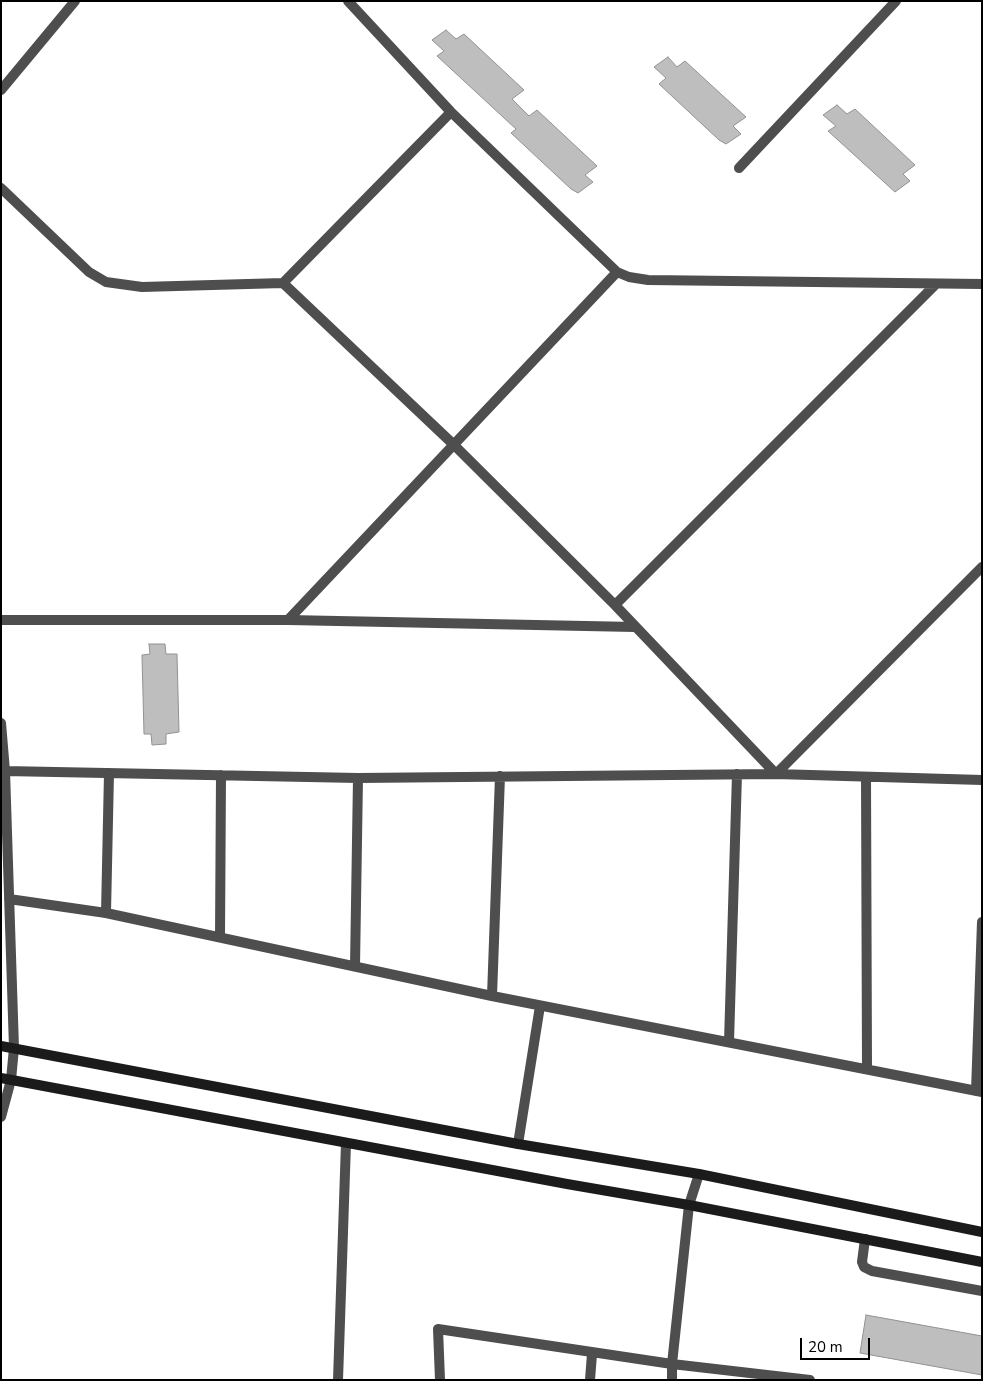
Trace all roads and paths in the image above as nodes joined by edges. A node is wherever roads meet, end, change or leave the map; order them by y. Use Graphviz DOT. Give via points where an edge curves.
graph roads {
  1 [pos="76,1"];
  2 [pos="348,1"];
  3 [pos="896,1"];
  4 [pos="1,90"];
  5 [pos="451,112"];
  6 [pos="739,168"];
  7 [pos="1,188"];
  8 [pos="617,272"];
  9 [pos="283,283"];
  10 [pos="982,284"];
  11 [pos="935,285"];
  12 [pos="453,444"];
  13 [pos="982,567"];
  14 [pos="615,605"];
  15 [pos="1,620"];
  16 [pos="288,620"];
  17 [pos="635,627"];
  18 [pos="1,723"];
  19 [pos="5,771"];
  20 [pos="109,772"];
  21 [pos="737,774"];
  22 [pos="776,774"];
  23 [pos="221,775"];
  24 [pos="500,776"];
  25 [pos="866,777"];
  26 [pos="358,778"];
  27 [pos="982,780"];
  28 [pos="4,848"];
  29 [pos="9,899"];
  30 [pos="106,913"];
  31 [pos="982,922"];
  32 [pos="220,937"];
  33 [pos="354,966"];
  34 [pos="492,996"];
  35 [pos="540,1006"];
  36 [pos="729,1042"];
  37 [pos="1,1046"];
  38 [pos="14,1048"];
  39 [pos="867,1070"];
  40 [pos="6,1079"];
  41 [pos="979,1091"];
  42 [pos="1,1117"];
  43 [pos="346,1143"];
  44 [pos="518,1144"];
  45 [pos="699,1174"];
  46 [pos="689,1205"];
  47 [pos="982,1232"];
  48 [pos="865,1239"];
  49 [pos="982,1262"];
  50 [pos="982,1291"];
  51 [pos="592,1354"];
  52 [pos="672,1364"];
  53 [pos="338,1380"];
  54 [pos="440,1380"];
  55 [pos="590,1380"];
  56 [pos="672,1380"];
  57 [pos="810,1380"];
  1 -- 4 [label="street"];
  2 -- 5 [label="street"];
  3 -- 6 [label="street"];
  5 -- 8 [label="street"];
  5 -- 9 [label="street"];
  7 -- 9 [label="street" via="89,272 106,282 142,287"];
  8 -- 11 [label="street" via="648,280"];
  8 -- 12 [label="street"];
  9 -- 12 [label="street"];
  10 -- 11 [label="street"];
  11 -- 14 [label="street"];
  12 -- 14 [label="street"];
  12 -- 16 [label="street"];
  13 -- 22 [label="street"];
  14 -- 17 [label="street"];
  15 -- 16 [label="street"];
  16 -- 17 [label="street"];
  17 -- 22 [label="street"];
  18 -- 19 [label="street"];
  19 -- 20 [label="street"];
  19 -- 28 [label="street"];
  20 -- 23 [label="street"];
  20 -- 30 [label="street"];
  21 -- 22 [label="street"];
  21 -- 24 [label="street"];
  21 -- 36 [label="street"];
  22 -- 25 [label="street"];
  23 -- 26 [label="street"];
  23 -- 32 [label="street"];
  24 -- 26 [label="street"];
  24 -- 34 [label="street"];
  25 -- 27 [label="street"];
  25 -- 39 [label="street"];
  26 -- 33 [label="street"];
  28 -- 29 [label="street"];
  29 -- 30 [label="street"];
  29 -- 38 [label="street"];
  30 -- 32 [label="street"];
  31 -- 41 [label="street"];
  32 -- 33 [label="street"];
  33 -- 34 [label="street"];
  34 -- 35 [label="street"];
  35 -- 36 [label="street"];
  35 -- 44 [label="street"];
  36 -- 39 [label="street"];
  37 -- 38 [label="main road"];
  38 -- 40 [label="street"];
  38 -- 44 [label="main road"];
  39 -- 41 [label="street"];
  40 -- 42 [label="street"];
  40 -- 43 [label="main road"];
  43 -- 46 [label="main road"];
  43 -- 53 [label="street"];
  44 -- 45 [label="main road"];
  45 -- 46 [label="street"];
  45 -- 47 [label="main road"];
  46 -- 48 [label="main road"];
  46 -- 52 [label="street"];
  48 -- 49 [label="main road"];
  48 -- 50 [label="street" via="862,1262 872,1271"];
  51 -- 52 [label="street"];
  51 -- 54 [label="street" via="438,1329"];
  51 -- 55 [label="street"];
  52 -- 56 [label="street"];
  52 -- 57 [label="street"];
}
